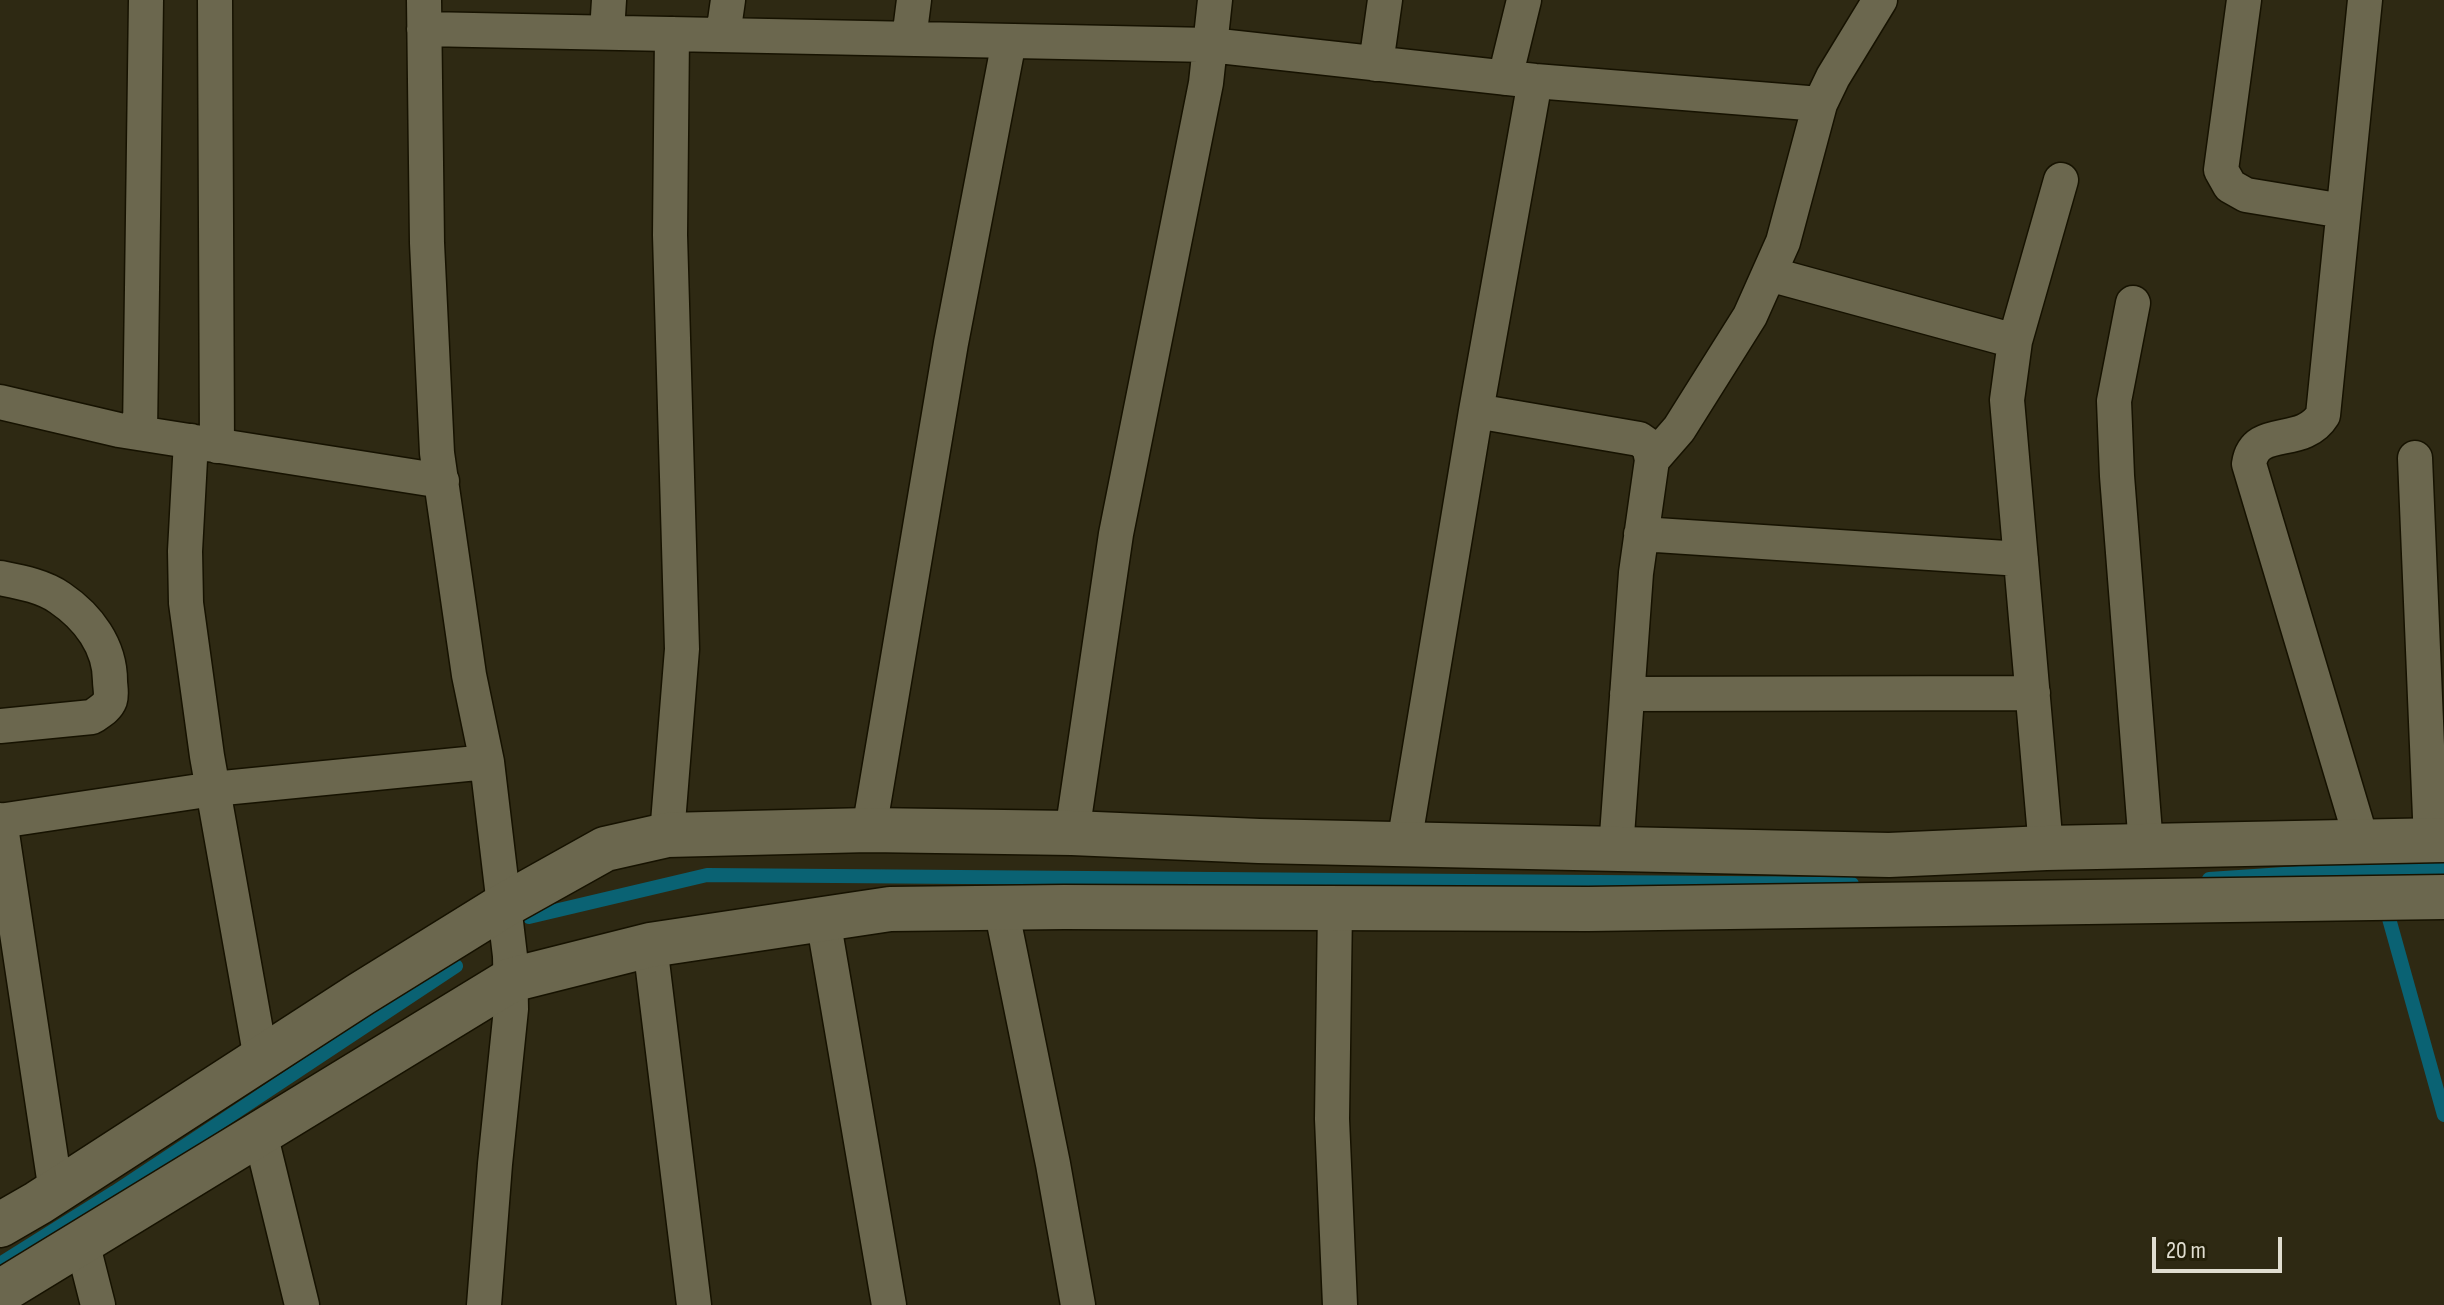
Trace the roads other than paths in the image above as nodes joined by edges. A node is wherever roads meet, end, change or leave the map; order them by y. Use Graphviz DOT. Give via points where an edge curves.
graph roads {
  1 [pos="146,0"];
  2 [pos="215,0"];
  3 [pos="728,0"];
  4 [pos="914,0"];
  5 [pos="1215,0"];
  6 [pos="1385,0"];
  7 [pos="1524,0"];
  8 [pos="1880,0"];
  9 [pos="2244,0"];
  10 [pos="2365,0"];
  11 [pos="424,14"];
  12 [pos="608,16"];
  13 [pos="672,34"];
  14 [pos="723,35"];
  15 [pos="909,39"];
  16 [pos="1009,41"];
  17 [pos="1210,45"];
  18 [pos="1376,64"];
  19 [pos="1520,80"];
  20 [pos="1820,104"];
  21 [pos="2061,180"];
  22 [pos="2343,211"];
  23 [pos="1769,274"];
  24 [pos="2133,303"];
  25 [pos="2015,341"];
  26 [pos="0,402"];
  27 [pos="1476,411"];
  28 [pos="140,433"];
  29 [pos="204,444"];
  30 [pos="2415,458"];
  31 [pos="1652,460"];
  32 [pos="442,481"];
  33 [pos="1641,534"];
  34 [pos="2021,559"];
  35 [pos="0,578"];
  36 [pos="2033,693"];
  37 [pos="1627,694"];
  38 [pos="0,726"];
  39 [pos="487,762"];
  40 [pos="213,789"];
  41 [pos="0,820"];
  42 [pos="869,830"];
  43 [pos="1072,833"];
  44 [pos="667,835"];
  45 [pos="2438,841"];
  46 [pos="2362,842"];
  47 [pos="1404,844"];
  48 [pos="2146,846"];
  49 [pos="2046,848"];
  50 [pos="1616,849"];
  51 [pos="2444,897"];
  52 [pos="503,906"];
  53 [pos="1001,908"];
  54 [pos="1335,908"];
  55 [pos="823,919"];
  56 [pos="650,945"];
  57 [pos="511,980"];
  58 [pos="261,1059"];
  59 [pos="260,1133"];
  60 [pos="56,1192"];
  61 [pos="0,1225"];
  62 [pos="82,1242"];
  63 [pos="3,1296"];
  64 [pos="98,1305"];
  65 [pos="302,1305"];
  66 [pos="484,1305"];
  67 [pos="694,1305"];
  68 [pos="889,1305"];
  69 [pos="1078,1305"];
  70 [pos="1340,1305"];
  1 -- 28 [label="street"];
  2 -- 29 [label="street"];
  3 -- 14 [label="street"];
  4 -- 15 [label="street"];
  5 -- 17 [label="street"];
  6 -- 18 [label="street"];
  7 -- 19 [label="street"];
  8 -- 20 [label="street"];
  9 -- 22 [label="street" via="2221,170 2230,186 2246,195"];
  10 -- 22 [label="street"];
  11 -- 12 [label="street"];
  11 -- 32 [label="street" via="427,243"];
  12 -- 13 [label="street"];
  13 -- 14 [label="street"];
  13 -- 44 [label="street" via="670,235 682,649"];
  14 -- 15 [label="street"];
  15 -- 16 [label="street"];
  16 -- 17 [label="street"];
  16 -- 42 [label="street"];
  17 -- 18 [label="street"];
  17 -- 43 [label="street" via="1116,534"];
  18 -- 19 [label="street"];
  19 -- 20 [label="street"];
  19 -- 27 [label="street"];
  20 -- 23 [label="street" via="1783,242"];
  21 -- 25 [label="street"];
  22 -- 46 [label="street" via="2323,415 2299,434 2258,444 2249,464"];
  23 -- 25 [label="street"];
  23 -- 31 [label="street" via="1710,382"];
  24 -- 48 [label="street" via="2114,401"];
  25 -- 34 [label="street" via="2007,400"];
  26 -- 28 [label="street"];
  27 -- 31 [label="street" via="1639,439 1649,446"];
  27 -- 47 [label="street"];
  28 -- 29 [label="street"];
  29 -- 32 [label="street"];
  29 -- 40 [label="street" via="185,551 186,603"];
  30 -- 45 [label="street"];
  31 -- 33 [label="street"];
  32 -- 39 [label="street" via="469,675"];
  33 -- 34 [label="street"];
  33 -- 37 [label="street"];
  34 -- 36 [label="street"];
  35 -- 38 [label="street" via="58,596 84,618 102,642 111,699 92,717"];
  36 -- 37 [label="street"];
  36 -- 49 [label="street"];
  37 -- 50 [label="street"];
  39 -- 40 [label="street"];
  39 -- 52 [label="street"];
  40 -- 41 [label="street"];
  40 -- 58 [label="street"];
  41 -- 60 [label="street"];
  42 -- 43 [label="street"];
  42 -- 44 [label="street"];
  43 -- 47 [label="street"];
  44 -- 52 [label="street" via="605,849"];
  45 -- 46 [label="street"];
  46 -- 48 [label="street"];
  47 -- 50 [label="street"];
  48 -- 49 [label="street"];
  49 -- 50 [label="street" via="1889,855"];
  51 -- 54 [label="street"];
  52 -- 57 [label="street"];
  52 -- 58 [label="street"];
  53 -- 54 [label="street"];
  53 -- 55 [label="street" via="890,909"];
  53 -- 69 [label="street"];
  54 -- 70 [label="street" via="1332,1119"];
  55 -- 56 [label="street"];
  55 -- 68 [label="street"];
  56 -- 57 [label="street"];
  56 -- 67 [label="street"];
  57 -- 59 [label="street"];
  57 -- 66 [label="street"];
  58 -- 60 [label="street"];
  59 -- 62 [label="street"];
  59 -- 65 [label="street"];
  60 -- 61 [label="street"];
  62 -- 63 [label="street"];
  62 -- 64 [label="street"];
}
